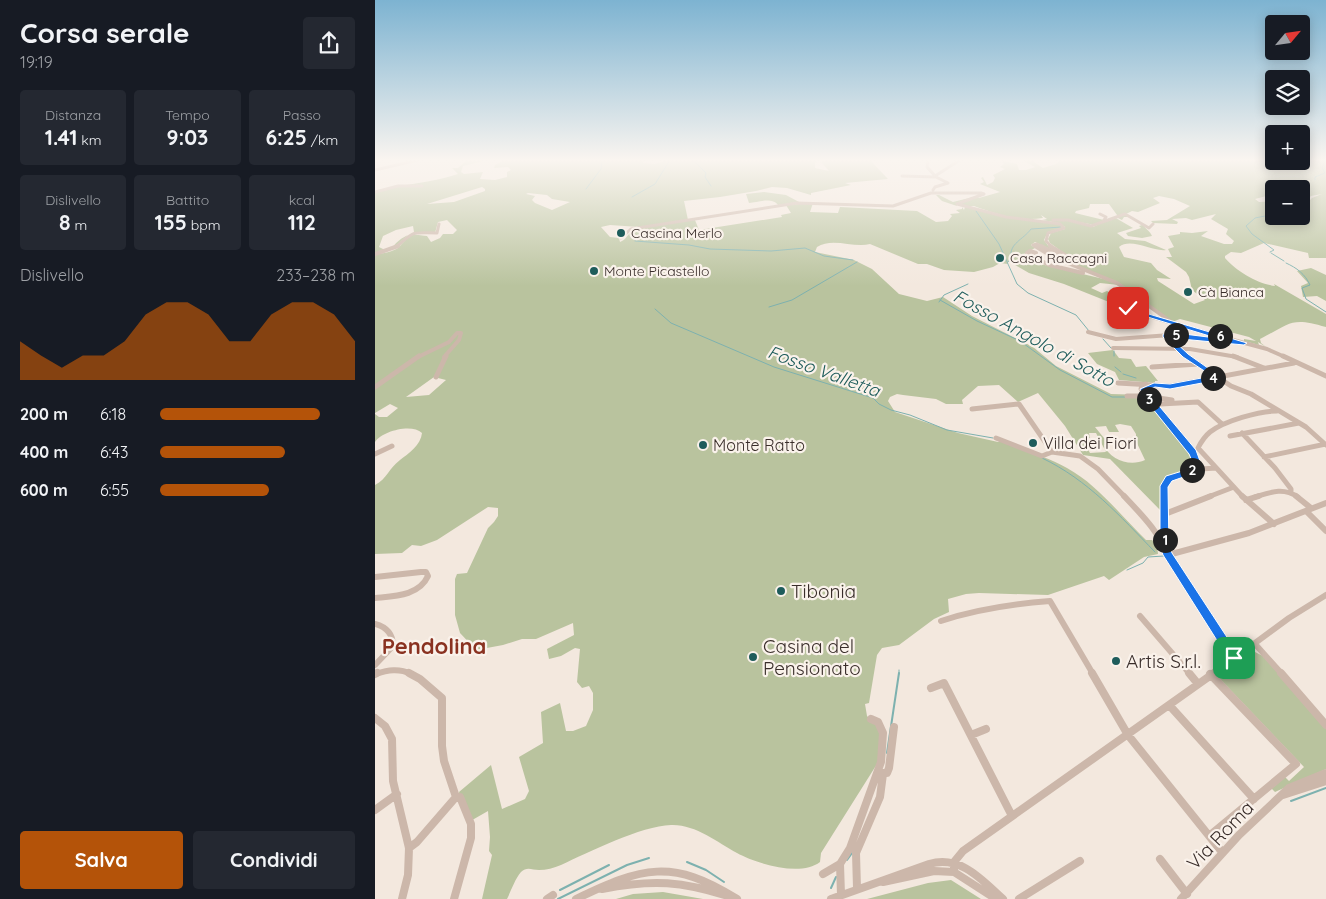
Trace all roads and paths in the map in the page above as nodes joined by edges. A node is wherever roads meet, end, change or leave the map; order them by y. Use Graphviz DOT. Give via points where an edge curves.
graph roads {
  1 [pos="795,202"];
  2 [pos="819,202"];
  3 [pos="906,202"];
  4 [pos="960,202"];
  5 [pos="1100,214"];
  6 [pos="1039,220"];
  7 [pos="1104,220"];
  8 [pos="439,224"];
  9 [pos="1153,224"];
  10 [pos="621,238"];
  11 [pos="1035,253"];
  12 [pos="375,254"];
  13 [pos="1106,278"];
  14 [pos="1123,308"];
  15 [pos="1174,324"];
  16 [pos="1088,332"];
  17 [pos="1166,336"];
  18 [pos="1244,343"];
  19 [pos="1176,347"];
  20 [pos="1113,348"];
  21 [pos="1291,362"];
  22 [pos="1200,364"];
  23 [pos="1152,366"];
  24 [pos="1265,368"];
  25 [pos="1326,376"];
  26 [pos="436,377"];
  27 [pos="1218,378"];
  28 [pos="1118,383"];
  29 [pos="375,387"];
  30 [pos="1144,388"];
  31 [pos="1127,396"];
  32 [pos="1172,400"];
  33 [pos="1160,404"];
  34 [pos="972,409"];
  35 [pos="1273,411"];
  36 [pos="1299,423"];
  37 [pos="1222,424"];
  38 [pos="1242,434"];
  39 [pos="1230,436"];
  40 [pos="997,440"];
  41 [pos="1326,444"];
  42 [pos="392,446"];
  43 [pos="1187,446"];
  44 [pos="1198,446"];
  45 [pos="1052,452"];
  46 [pos="375,454"];
  47 [pos="1264,457"];
  48 [pos="1194,467"];
  49 [pos="1216,468"];
  50 [pos="1234,487"];
  51 [pos="1291,492"];
  52 [pos="1246,500"];
  53 [pos="1326,504"];
  54 [pos="1309,510"];
  55 [pos="1165,514"];
  56 [pos="1274,524"];
  57 [pos="1326,531"];
  58 [pos="1165,545"];
  59 [pos="1168,555"];
  60 [pos="375,577"];
  61 [pos="1326,596"];
  62 [pos="375,598"];
  63 [pos="1141,616"];
  64 [pos="941,621"];
  65 [pos="375,624"];
  66 [pos="1255,644"];
  67 [pos="1234,658"];
  68 [pos="375,665"];
  69 [pos="375,674"];
  70 [pos="1210,674"];
  71 [pos="1198,684"];
  72 [pos="931,688"];
  73 [pos="1170,706"];
  74 [pos="375,718"];
  75 [pos="871,719"];
  76 [pos="1326,724"];
  77 [pos="894,727"];
  78 [pos="987,729"];
  79 [pos="971,735"];
  80 [pos="1128,735"];
  81 [pos="880,773"];
  82 [pos="1326,773"];
  83 [pos="1326,782"];
  84 [pos="397,794"];
  85 [pos="1283,795"];
  86 [pos="456,797"];
  87 [pos="1253,799"];
  88 [pos="375,810"];
  89 [pos="1012,816"];
  90 [pos="1209,836"];
  91 [pos="409,848"];
  92 [pos="1222,852"];
  93 [pos="1160,859"];
  94 [pos="1080,861"];
  95 [pos="954,862"];
  96 [pos="840,869"];
  97 [pos="954,872"];
  98 [pos="823,874"];
  99 [pos="867,884"];
  100 [pos="857,888"];
  101 [pos="841,895"];
  102 [pos="1184,896"];
  103 [pos="454,898"];
  104 [pos="402,899"];
  105 [pos="577,899"];
  106 [pos="737,899"];
  107 [pos="831,899"];
  108 [pos="996,899"];
  109 [pos="1003,899"];
  110 [pos="1019,899"];
  1 -- 10 [label="street" via="630,229"];
  2 -- 3 [label="street" via="893,206"];
  4 -- 6 [label="street" via="957,204 963,207 1006,217"];
  5 -- 7 [label="street" via="1106,217"];
  6 -- 7 [label="street" via="1062,220 1091,226"];
  6 -- 13 [label="street" via="1065,228 1051,231 1045,238 1065,255 1033,245 1053,258"];
  7 -- 9 [label="street" via="1126,214 1149,228"];
  8 -- 12 [label="street" via="437,233 413,233 397,247"];
  11 -- 13 [label="street" via="1027,253 1049,265"];
  13 -- 15 [label="street"];
  14 -- 15 [label="street"];
  15 -- 18 [label="street"];
  16 -- 17 [label="street" via="1115,339"];
  17 -- 18 [label="street"];
  17 -- 19 [label="street"];
  18 -- 21 [label="street" via="1267,349"];
  19 -- 20 [label="street"];
  19 -- 22 [label="street"];
  19 -- 24 [label="street" via="1239,358"];
  21 -- 24 [label="street"];
  21 -- 25 [label="street"];
  22 -- 23 [label="street"];
  22 -- 27 [label="street"];
  24 -- 27 [label="street"];
  26 -- 29 [label="street" via="461,333 424,353"];
  27 -- 30 [label="street"];
  27 -- 35 [label="street" via="1258,398"];
  28 -- 30 [label="street"];
  30 -- 31 [label="street"];
  30 -- 32 [label="street"];
  30 -- 43 [label="street"];
  33 -- 37 [label="street" via="1198,402"];
  34 -- 45 [label="street" via="1019,404"];
  35 -- 36 [label="street"];
  35 -- 37 [label="street"];
  36 -- 38 [label="street"];
  36 -- 41 [label="street"];
  37 -- 44 [label="street" via="1215,427"];
  38 -- 39 [label="street"];
  38 -- 47 [label="street"];
  40 -- 45 [label="street" via="1042,456"];
  41 -- 47 [label="street"];
  42 -- 46 [label="street"];
  43 -- 44 [label="street"];
  43 -- 48 [label="street" via="1196,461"];
  44 -- 49 [label="street"];
  45 -- 58 [label="street" via="1084,457 1117,487"];
  47 -- 51 [label="street" via="1283,477"];
  48 -- 49 [label="street"];
  48 -- 55 [label="street" via="1187,474 1174,476 1166,482"];
  49 -- 50 [label="street"];
  50 -- 52 [label="street"];
  50 -- 55 [label="street"];
  51 -- 52 [label="street" via="1278,490"];
  51 -- 54 [label="street"];
  52 -- 56 [label="street"];
  53 -- 54 [label="street"];
  54 -- 56 [label="street"];
  54 -- 57 [label="street"];
  55 -- 58 [label="street"];
  56 -- 59 [label="street"];
  58 -- 59 [label="street"];
  59 -- 67 [label="street"];
  60 -- 62 [label="street" via="421,572 428,576 427,582 419,589"];
  61 -- 66 [label="street"];
  63 -- 71 [label="street"];
  64 -- 80 [label="street" via="961,613 1003,605 1049,601"];
  65 -- 68 [label="street" via="385,627 394,641"];
  66 -- 67 [label="street"];
  66 -- 76 [label="street"];
  67 -- 70 [label="street"];
  69 -- 86 [label="street" via="403,670 420,679 442,698 442,746"];
  70 -- 71 [label="street"];
  70 -- 87 [label="street" via="1296,764"];
  71 -- 73 [label="street"];
  72 -- 79 [label="street" via="944,683"];
  73 -- 80 [label="street"];
  73 -- 87 [label="street"];
  74 -- 84 [label="street" via="390,732 393,781"];
  75 -- 81 [label="street" via="878,722 883,733"];
  77 -- 81 [label="street" via="889,768 887,773"];
  78 -- 79 [label="street"];
  79 -- 89 [label="street"];
  80 -- 89 [label="street"];
  80 -- 90 [label="street"];
  81 -- 96 [label="street"];
  81 -- 100 [label="street" via="882,789 856,853"];
  82 -- 85 [label="street, Via Roma" via="1289,788"];
  83 -- 85 [label="street, Via Roma"];
  84 -- 88 [label="street"];
  84 -- 91 [label="street"];
  85 -- 92 [label="street, Via Roma"];
  86 -- 91 [label="street"];
  86 -- 103 [label="street" via="460,797 471,824 471,838"];
  87 -- 90 [label="street"];
  89 -- 95 [label="street" via="963,851"];
  90 -- 92 [label="street"];
  91 -- 104 [label="street"];
  92 -- 102 [label="street, Via Roma"];
  93 -- 102 [label="street"];
  94 -- 110 [label="street"];
  95 -- 97 [label="street"];
  95 -- 99 [label="street" via="929,864"];
  95 -- 109 [label="street"];
  96 -- 98 [label="street"];
  96 -- 101 [label="street"];
  97 -- 99 [label="street" via="934,871"];
  97 -- 108 [label="street"];
  99 -- 100 [label="street"];
  100 -- 101 [label="street"];
  101 -- 107 [label="street"];
  105 -- 106 [label="street" via="592,891 617,885 663,880 686,882"];
}
